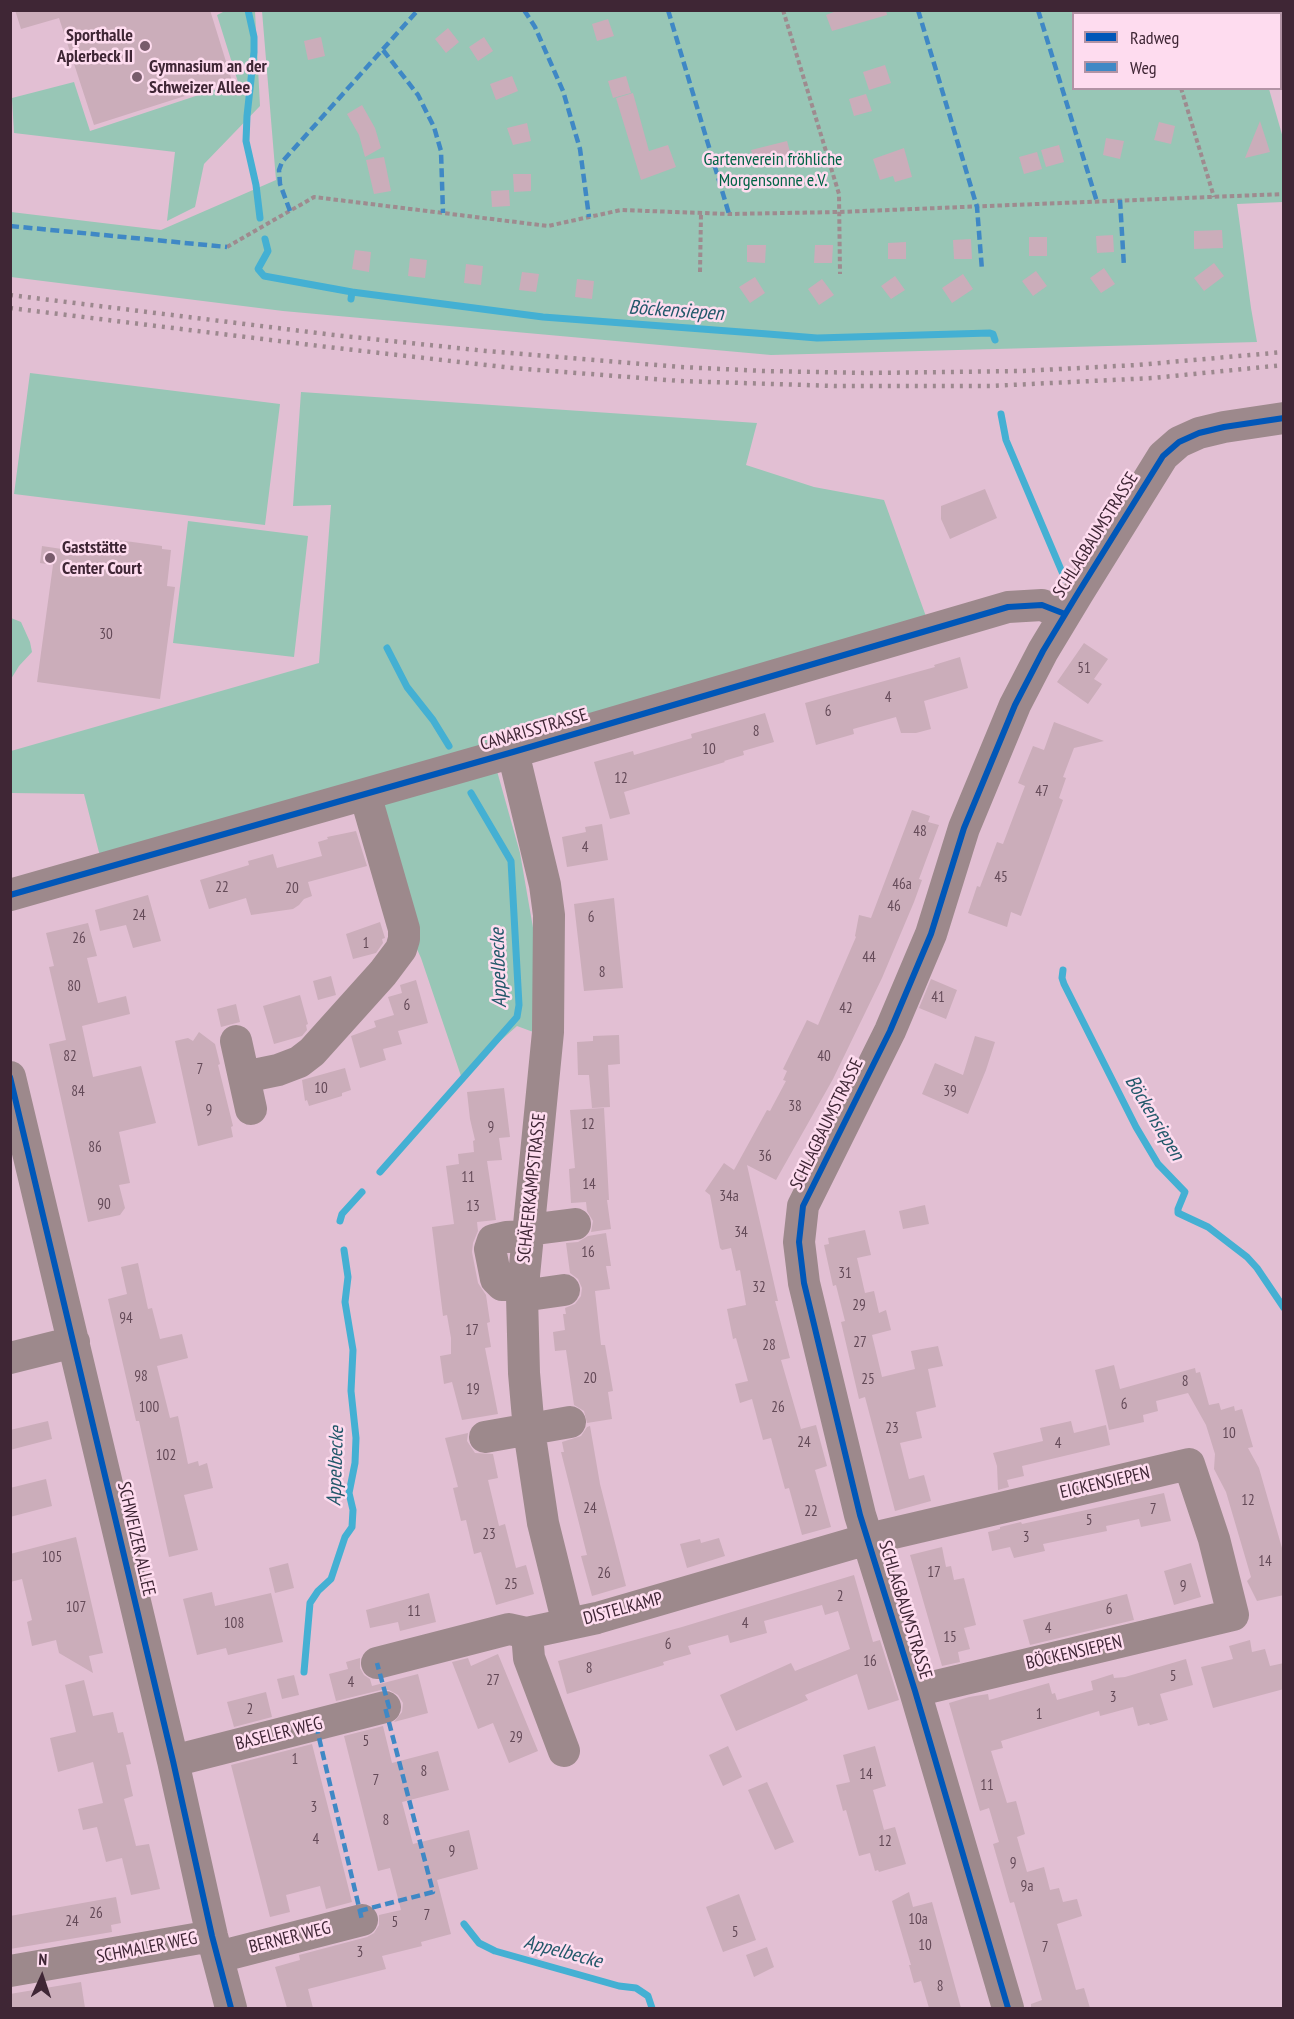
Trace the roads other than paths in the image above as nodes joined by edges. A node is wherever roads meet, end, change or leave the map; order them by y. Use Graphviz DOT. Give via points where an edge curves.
graph roads {
  1 [pos="1284,418"];
  2 [pos="1065,614"];
  3 [pos="513,752"];
  4 [pos="365,794"];
  5 [pos="10,895"];
  6 [pos="236,1041"];
  7 [pos="244,1077"];
  8 [pos="12,1088"];
  9 [pos="251,1109"];
  10 [pos="575,1224"];
  11 [pos="527,1233"];
  12 [pos="522,1290"];
  13 [pos="564,1290"];
  14 [pos="74,1342"];
  15 [pos="10,1358"];
  16 [pos="570,1422"];
  17 [pos="529,1430"];
  18 [pos="485,1437"];
  19 [pos="868,1539"];
  20 [pos="1233,1615"];
  21 [pos="568,1624"];
  22 [pos="527,1633"];
  23 [pos="377,1663"];
  24 [pos="915,1691"];
  25 [pos="385,1707"];
  26 [pos="564,1751"];
  27 [pos="173,1761"];
  28 [pos="362,1920"];
  29 [pos="215,1946"];
  30 [pos="10,1971"];
  31 [pos="231,2008"];
  32 [pos="1008,2008"];
  1 -- 2 [label="street, SCHLAGBAUMSTRASSE" via="1199,433 1179,442 1163,456"];
  2 -- 3 [label="street, CANARISSTRASSE" via="1042,605 1008,607"];
  2 -- 19 [label="street, SCHLAGBAUMSTRASSE" via="1015,705 964,828 931,934 890,1031 803,1206 799,1242 804,1283"];
  3 -- 4 [label="street, CANARISSTRASSE"];
  3 -- 11 [label="street, SCHÄFERKAMPSTRASSE" via="549,915 548,1032"];
  4 -- 5 [label="street, CANARISSTRASSE"];
  4 -- 7 [label="street" via="404,929 401,949 312,1052 278,1070"];
  6 -- 7 [label="street"];
  7 -- 9 [label="street"];
  8 -- 14 [label="street, SCHWEIZER ALLEE"];
  10 -- 11 [label="street"];
  11 -- 12 [label="street, SCHÄFERKAMPSTRASSE"];
  12 -- 13 [label="street"];
  12 -- 17 [label="street, SCHÄFERKAMPSTRASSE"];
  14 -- 15 [label="street"];
  14 -- 27 [label="street, SCHWEIZER ALLEE"];
  16 -- 17 [label="street"];
  17 -- 18 [label="street"];
  17 -- 21 [label="street, SCHÄFERKAMPSTRASSE" via="543,1523"];
  19 -- 20 [label="street, EICKENSIEPEN" via="1189,1464 1214,1539"];
  19 -- 21 [label="street, DISTELKAMP"];
  19 -- 24 [label="street, SCHLAGBAUMSTRASSE"];
  20 -- 24 [label="street, BÖCKENSIEPEN"];
  21 -- 22 [label="street, DISTELKAMP"];
  22 -- 23 [label="street, DISTELKAMP" via="509,1629"];
  22 -- 26 [label="street" via="529,1658"];
  24 -- 32 [label="street, SCHLAGBAUMSTRASSE"];
  25 -- 27 [label="street, BASELER WEG"];
  27 -- 29 [label="street, SCHWEIZER ALLEE"];
  28 -- 29 [label="street, BERNER WEG"];
  29 -- 30 [label="street, SCHMALER WEG"];
  29 -- 31 [label="street, SCHWEIZER ALLEE"];
}
